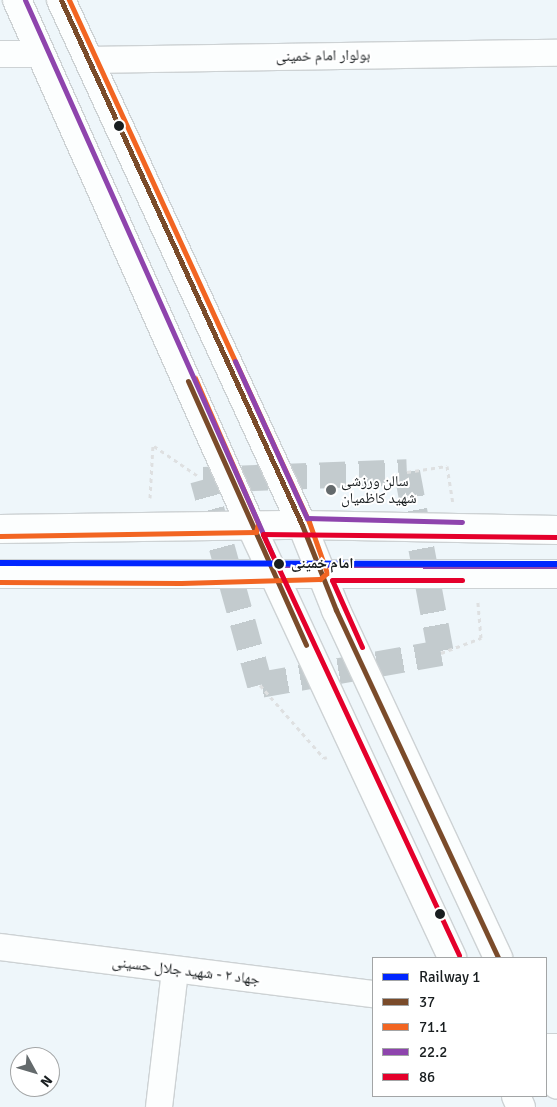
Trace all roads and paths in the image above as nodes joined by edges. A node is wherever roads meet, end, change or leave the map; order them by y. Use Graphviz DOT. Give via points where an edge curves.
graph roads {
  1 [pos="17,0"];
  2 [pos="61,0"];
  3 [pos="557,53"];
  4 [pos="0,54"];
  5 [pos="41,54"];
  6 [pos="88,60"];
  7 [pos="447,466"];
  8 [pos="407,472"];
  9 [pos="203,480"];
  10 [pos="302,525"];
  11 [pos="251,526"];
  12 [pos="0,529"];
  13 [pos="148,529"];
  14 [pos="557,530"];
  15 [pos="272,572"];
  16 [pos="320,572"];
  17 [pos="0,574"];
  18 [pos="475,574"];
  19 [pos="557,574"];
  20 [pos="441,653"];
  21 [pos="260,685"];
  22 [pos="324,758"];
  23 [pos="0,947"];
  24 [pos="452,957"];
  25 [pos="498,957"];
  26 [pos="175,971"];
  27 [pos="372,994"];
  28 [pos="547,1063"];
  29 [pos="557,1085"];
  30 [pos="159,1107"];
  1 -- 5 [label="main road"];
  2 -- 6 [label="main road"];
  3 -- 6 [label="street, بولوار امام خمینی"];
  4 -- 5 [label="street"];
  5 -- 11 [label="main road"];
  6 -- 10 [label="main road"];
  7 -- 8 [label="path"];
  9 -- 13 [label="path" via="153,445"];
  10 -- 11 [label="main road"];
  10 -- 14 [label="main road"];
  10 -- 16 [label="main road"];
  11 -- 13 [label="main road"];
  11 -- 15 [label="main road"];
  12 -- 13 [label="main road"];
  15 -- 16 [label="main road"];
  15 -- 17 [label="main road" via="181,576"];
  15 -- 24 [label="main road"];
  16 -- 18 [label="main road"];
  16 -- 25 [label="main road"];
  18 -- 19 [label="main road"];
  18 -- 20 [label="path" via="481,638"];
  21 -- 22 [label="path"];
  23 -- 26 [label="street, جهاد ۲ - شهید جلال حسینی"];
  26 -- 27 [label="street, جهاد ۲ - شهید جلال حسینی"];
  26 -- 30 [label="street"];
  28 -- 29 [label="main road"];
}
